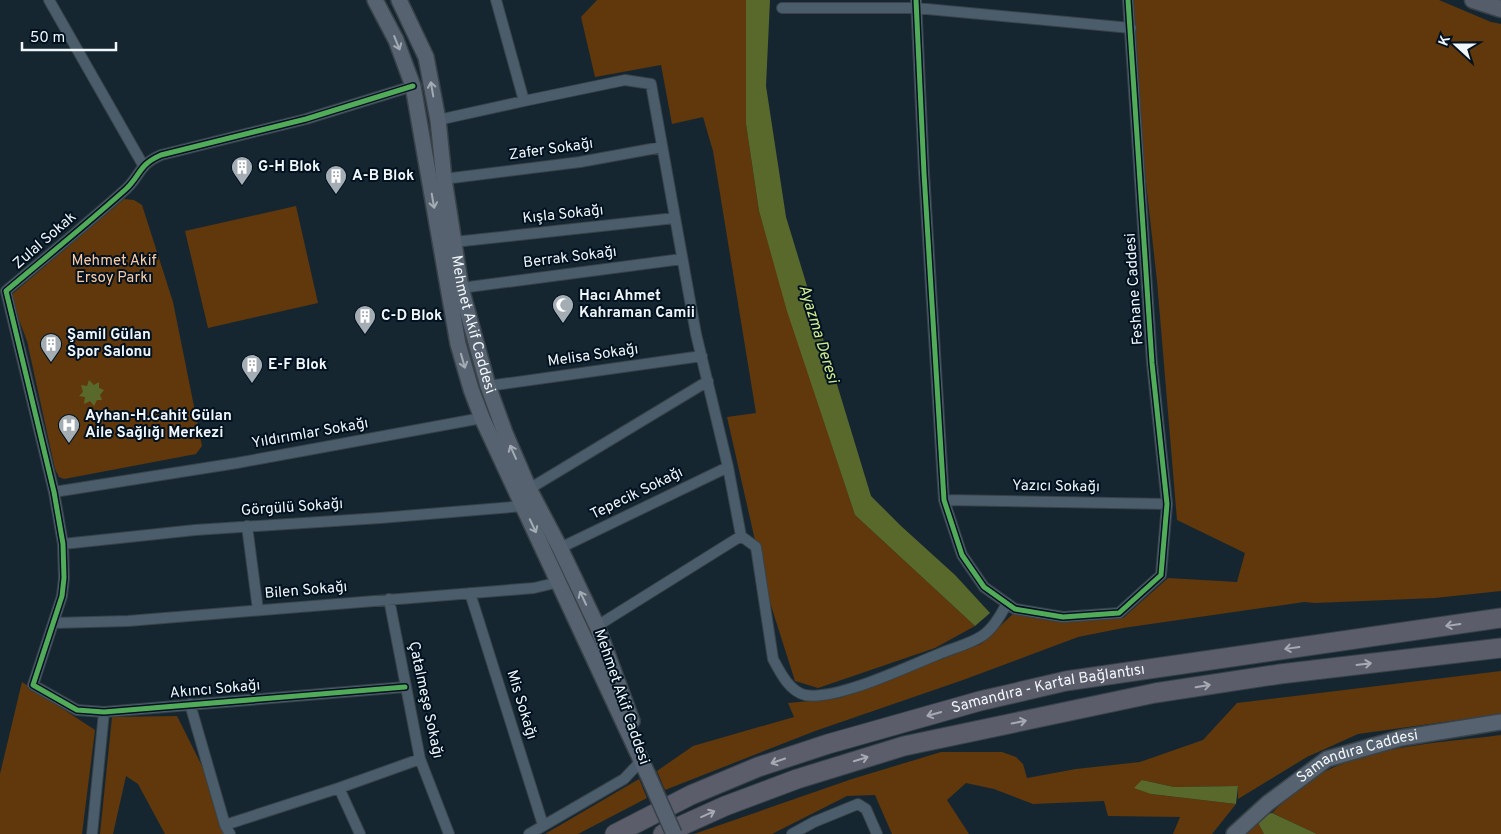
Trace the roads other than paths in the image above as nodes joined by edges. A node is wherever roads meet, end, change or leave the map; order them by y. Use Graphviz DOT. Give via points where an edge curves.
graph roads {
  1 [pos="49,0"];
  2 [pos="375,0"];
  3 [pos="399,0"];
  4 [pos="496,0"];
  5 [pos="1128,0"];
  6 [pos="1472,0"];
  7 [pos="916,4"];
  8 [pos="782,8"];
  9 [pos="1501,9"];
  10 [pos="1131,28"];
  11 [pos="413,86"];
  12 [pos="524,101"];
  13 [pos="438,120"];
  14 [pos="422,144"];
  15 [pos="662,147"];
  16 [pos="143,165"];
  17 [pos="444,179"];
  18 [pos="675,218"];
  19 [pos="448,246"];
  20 [pos="682,259"];
  21 [pos="461,288"];
  22 [pos="702,356"];
  23 [pos="708,381"];
  24 [pos="488,386"];
  25 [pos="482,418"];
  26 [pos="728,467"];
  27 [pos="529,489"];
  28 [pos="54,492"];
  29 [pos="944,500"];
  30 [pos="1167,504"];
  31 [pos="524,506"];
  32 [pos="247,526"];
  33 [pos="741,536"];
  34 [pos="63,544"];
  35 [pos="560,548"];
  36 [pos="559,582"];
  37 [pos="470,593"];
  38 [pos="389,599"];
  39 [pos="1007,603"];
  40 [pos="258,610"];
  41 [pos="1501,618"];
  42 [pos="54,623"];
  43 [pos="597,626"];
  44 [pos="1501,648"];
  45 [pos="33,684"];
  46 [pos="405,686"];
  47 [pos="190,704"];
  48 [pos="104,712"];
  49 [pos="1501,722"];
  50 [pos="420,759"];
  51 [pos="641,761"];
  52 [pos="648,775"];
  53 [pos="339,788"];
  54 [pos="543,826"];
  55 [pos="227,829"];
  56 [pos="92,834"];
  57 [pos="360,834"];
  58 [pos="449,834"];
  59 [pos="528,834"];
  60 [pos="615,834"];
  61 [pos="663,834"];
  62 [pos="674,834"];
  63 [pos="792,834"];
  64 [pos="877,834"];
  65 [pos="1234,834"];
  1 -- 16 [label="street"];
  2 -- 11 [label="main road, Mehmet Akif Caddesi, one-way" via="396,40"];
  13 -- 3 [label="main road, Mehmet Akif Caddesi, one-way" via="426,57"];
  4 -- 12 [label="street"];
  5 -- 10 [label="street, Feshane Caddesi"];
  6 -- 9 [label="main road"];
  7 -- 8 [label="street"];
  7 -- 10 [label="street"];
  7 -- 29 [label="street"];
  10 -- 30 [label="street, Feshane Caddesi" via="1152,363"];
  11 -- 14 [label="main road, Mehmet Akif Caddesi"];
  11 -- 16 [label="street" via="306,119 161,156"];
  12 -- 13 [label="street"];
  12 -- 15 [label="street" via="625,80 651,84"];
  13 -- 14 [label="main road"];
  13 -- 17 [label="main road, Mehmet Akif Caddesi"];
  14 -- 19 [label="main road, Mehmet Akif Caddesi, one-way"];
  15 -- 17 [label="street, Zafer Sokağı" via="580,162"];
  15 -- 18 [label="street"];
  16 -- 28 [label="street, Zulal Sokak" via="128,188 6,291"];
  17 -- 19 [label="main road, Mehmet Akif Caddesi"];
  18 -- 19 [label="street, Kışla Sokağı"];
  18 -- 20 [label="street"];
  19 -- 21 [label="main road, Mehmet Akif Caddesi"];
  19 -- 25 [label="main road, Mehmet Akif Caddesi, one-way" via="458,344"];
  20 -- 21 [label="street, Berrak Sokağı"];
  20 -- 22 [label="street"];
  21 -- 24 [label="main road, Mehmet Akif Caddesi"];
  22 -- 23 [label="street"];
  22 -- 24 [label="street, Melisa Sokağı"];
  23 -- 26 [label="street"];
  23 -- 27 [label="street"];
  27 -- 24 [label="main road, Mehmet Akif Caddesi, one-way"];
  25 -- 28 [label="street, Yıldırımlar Sokağı" via="237,463"];
  25 -- 31 [label="main road, Mehmet Akif Caddesi"];
  26 -- 33 [label="street"];
  26 -- 35 [label="street, Tepecik Sokağı"];
  27 -- 31 [label="main road"];
  27 -- 35 [label="main road, Mehmet Akif Caddesi"];
  28 -- 34 [label="street, Zulal Sokak"];
  29 -- 30 [label="street, Yazıcı Sokağı"];
  29 -- 39 [label="street" via="962,555 984,587"];
  30 -- 39 [label="street, Feshane Caddesi" via="1161,575 1119,613 1063,617 1015,608"];
  31 -- 32 [label="street, Görgülü Sokağı"];
  31 -- 36 [label="main road, Mehmet Akif Caddesi, one-way"];
  32 -- 34 [label="street, Görgülü Sokağı"];
  32 -- 40 [label="street"];
  33 -- 39 [label="street" via="756,547 773,659 794,690 803,694 817,696 849,690 982,636 999,619"];
  33 -- 43 [label="street"];
  34 -- 42 [label="street, Zulal Sokak" via="62,596"];
  43 -- 35 [label="main road, Mehmet Akif Caddesi, one-way"];
  36 -- 37 [label="street, Bilen Sokağı" via="534,588"];
  36 -- 51 [label="main road, Mehmet Akif Caddesi"];
  37 -- 38 [label="street, Bilen Sokağı"];
  37 -- 54 [label="street, Mis Sokağı"];
  38 -- 40 [label="street, Bilen Sokağı"];
  38 -- 46 [label="street, Çatalmeşe Sokağı"];
  40 -- 42 [label="street, Bilen Sokağı" via="128,621"];
  41 -- 60 [label="highway, Samandıra - Kartal Bağlantısı, one-way" via="1066,681 980,701 828,744 758,768 691,795"];
  42 -- 45 [label="street, Zulal Sokak"];
  43 -- 52 [label="main road, Mehmet Akif Caddesi"];
  61 -- 44 [label="highway, Samandıra - Kartal Bağlantısı, one-way" via="788,782 904,746 1155,693 1280,674"];
  45 -- 48 [label="street, Akıncı Sokağı" via="77,710"];
  46 -- 47 [label="street, Akıncı Sokağı"];
  46 -- 50 [label="street, Çatalmeşe Sokağı"];
  47 -- 48 [label="street, Akıncı Sokağı"];
  47 -- 55 [label="street"];
  48 -- 56 [label="street"];
  49 -- 65 [label="main road, Samandıra Caddesi" via="1401,738 1327,759 1268,803"];
  50 -- 53 [label="street"];
  50 -- 58 [label="street, Çatalmeşe Sokağı"];
  51 -- 52 [label="main road, Mehmet Akif Caddesi"];
  51 -- 54 [label="street" via="624,779"];
  52 -- 62 [label="main road, bridge"];
  53 -- 55 [label="street"];
  53 -- 57 [label="street"];
  54 -- 59 [label="street"];
  63 -- 64 [label="street" via="858,804 866,809"];
}
